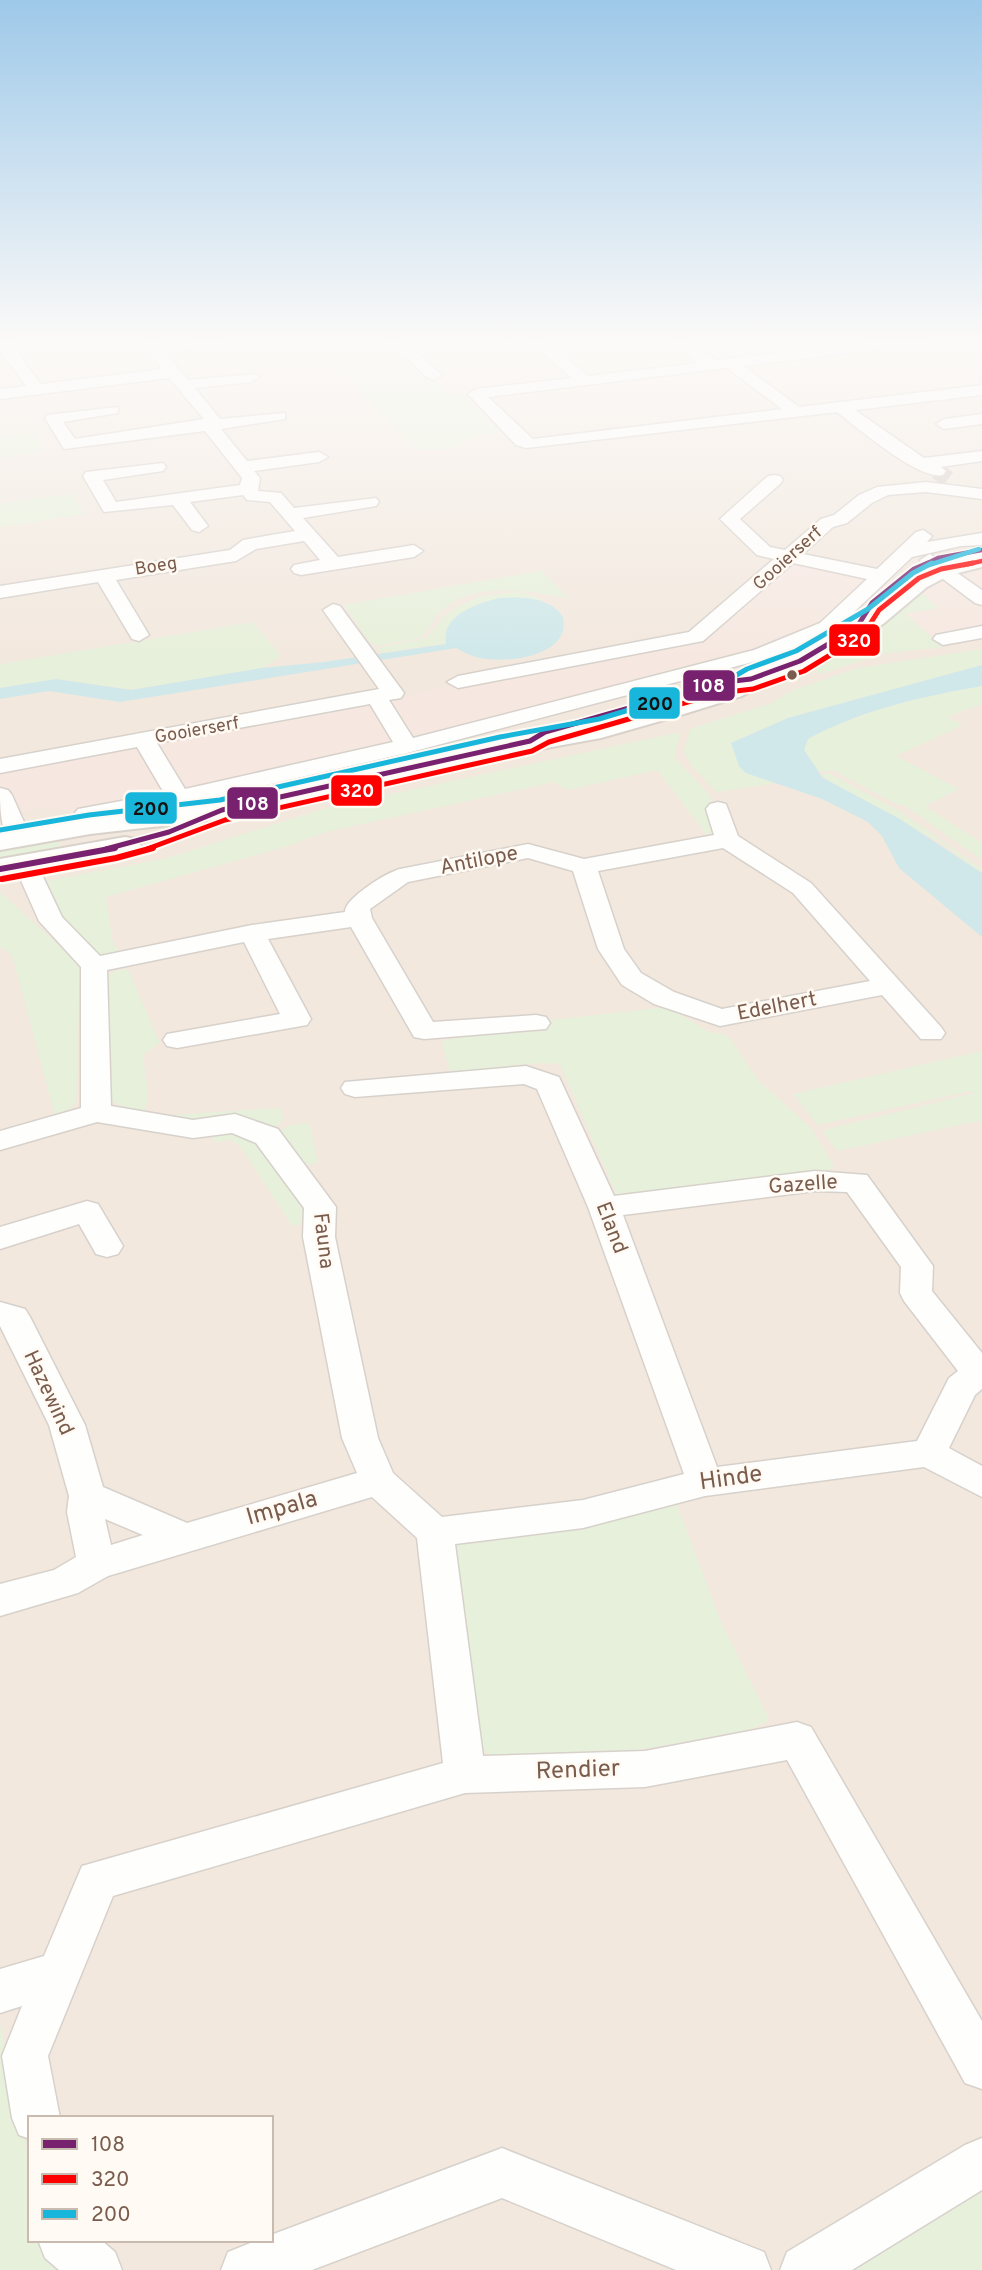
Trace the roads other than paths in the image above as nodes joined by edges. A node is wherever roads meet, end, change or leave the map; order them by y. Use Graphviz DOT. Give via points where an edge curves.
graph roads {
  1 [pos="227,446"];
  2 [pos="897,446"];
  3 [pos="982,456"];
  4 [pos="319,457"];
  5 [pos="157,467"];
  6 [pos="244,467"];
  7 [pos="941,476"];
  8 [pos="774,481"];
  9 [pos="247,489"];
  10 [pos="982,494"];
  11 [pos="177,499"];
  12 [pos="370,502"];
  13 [pos="290,514"];
  14 [pos="199,526"];
  15 [pos="898,531"];
  16 [pos="309,535"];
  17 [pos="923,536"];
  18 [pos="982,539"];
  19 [pos="277,540"];
  20 [pos="971,545"];
  21 [pos="414,551"];
  22 [pos="904,553"];
  23 [pos="790,557"];
  24 [pos="982,559"];
  25 [pos="334,564"];
  26 [pos="935,565"];
  27 [pos="301,569"];
  28 [pos="104,576"];
  29 [pos="880,576"];
  30 [pos="0,592"];
  31 [pos="982,599"];
  32 [pos="982,632"];
  33 [pos="139,635"];
  34 [pos="943,639"];
  35 [pos="600,655"];
  36 [pos="458,682"];
  37 [pos="629,690"];
  38 [pos="385,696"];
  39 [pos="144,740"];
  40 [pos="407,746"];
  41 [pos="0,765"];
  42 [pos="0,795"];
  43 [pos="178,798"];
  44 [pos="718,808"];
  45 [pos="80,832"];
  46 [pos="727,840"];
  47 [pos="11,853"];
  48 [pos="584,866"];
  49 [pos="359,918"];
  50 [pos="252,933"];
  51 [pos="94,965"];
  52 [pos="887,986"];
  53 [pos="537,1023"];
  54 [pos="425,1031"];
  55 [pos="931,1033"];
  56 [pos="177,1040"];
  57 [pos="436,1081"];
  58 [pos="355,1088"];
  59 [pos="96,1112"];
  60 [pos="0,1141"];
  61 [pos="604,1207"];
  62 [pos="0,1238"];
  63 [pos="107,1246"];
  64 [pos="0,1314"];
  65 [pos="980,1371"];
  66 [pos="929,1453"];
  67 [pos="378,1481"];
  68 [pos="705,1482"];
  69 [pos="982,1483"];
  70 [pos="87,1496"];
  71 [pos="435,1532"];
  72 [pos="186,1538"];
  73 [pos="96,1564"];
  74 [pos="0,1600"];
  75 [pos="465,1775"];
  76 [pos="58,1973"];
  77 [pos="0,1991"];
  78 [pos="982,2066"];
  79 [pos="36,2116"];
  80 [pos="982,2162"];
  81 [pos="65,2242"];
  82 [pos="97,2270"];
  83 [pos="246,2270"];
  84 [pos="746,2270"];
  85 [pos="804,2270"];
  1 -- 6 [label="street"];
  2 -- 7 [label="street"];
  3 -- 7 [label="street"];
  4 -- 6 [label="street"];
  5 -- 11 [label="street" via="92,476 110,508"];
  6 -- 9 [label="street" via="251,478"];
  7 -- 10 [label="street, Gooierserf"];
  7 -- 23 [label="street, Gooierserf" via="926,487 873,494 840,522 827,523"];
  8 -- 23 [label="street" via="729,519 764,551"];
  9 -- 11 [label="street"];
  9 -- 13 [label="street" via="253,496 275,497"];
  11 -- 14 [label="street"];
  12 -- 13 [label="street"];
  13 -- 16 [label="street"];
  15 -- 17 [label="street"];
  16 -- 19 [label="street, Boeg"];
  16 -- 25 [label="street"];
  17 -- 20 [label="street"];
  17 -- 22 [label="street"];
  18 -- 20 [label="street"];
  19 -- 27 [label="street"];
  19 -- 28 [label="street, Boeg" via="250,544 236,555"];
  20 -- 22 [label="street"];
  20 -- 26 [label="main road"];
  21 -- 25 [label="street"];
  22 -- 29 [label="street"];
  23 -- 29 [label="street"];
  23 -- 35 [label="street, Gooierserf" via="696,638"];
  24 -- 26 [label="main road"];
  25 -- 27 [label="street"];
  26 -- 31 [label="street"];
  26 -- 45 [label="main road" via="874,618 800,661 751,678 732,690 649,716 222,810 163,835"];
  27 -- 38 [label="street" via="368,659"];
  28 -- 30 [label="street, Boeg"];
  28 -- 33 [label="street"];
  29 -- 37 [label="street" via="827,627 798,642"];
  32 -- 34 [label="street"];
  35 -- 36 [label="street, Gooierserf"];
  35 -- 37 [label="street"];
  37 -- 40 [label="street"];
  38 -- 39 [label="street, Gooierserf"];
  38 -- 40 [label="street"];
  39 -- 41 [label="street, Gooierserf"];
  39 -- 43 [label="street"];
  40 -- 43 [label="street"];
  42 -- 47 [label="street"];
  43 -- 45 [label="street"];
  44 -- 46 [label="street"];
  45 -- 47 [label="main road"];
  46 -- 48 [label="street, Antilope"];
  46 -- 52 [label="street" via="802,888"];
  47 -- 51 [label="street" via="52,925"];
  48 -- 49 [label="street, Antilope" via="528,851 400,876 357,907"];
  48 -- 52 [label="street, Edelhert" via="611,949 631,979 664,998 720,1018"];
  49 -- 50 [label="street"];
  49 -- 54 [label="street"];
  50 -- 51 [label="street"];
  50 -- 56 [label="street" via="297,1019"];
  51 -- 59 [label="street"];
  52 -- 55 [label="street"];
  53 -- 54 [label="street"];
  54 -- 57 [label="street"];
  57 -- 58 [label="street, Eland"];
  57 -- 61 [label="street, Eland" via="526,1075 549,1083"];
  59 -- 60 [label="street"];
  59 -- 67 [label="street, Fauna" via="193,1129 235,1123 267,1136 320,1207 319,1237 360,1438"];
  61 -- 65 [label="street, Gazelle" via="814,1181 856,1182 917,1266 916,1293"];
  61 -- 68 [label="street, Eland"];
  62 -- 63 [label="street" via="87,1211"];
  64 -- 70 [label="street, Hazewind" via="13,1317 66,1425"];
  65 -- 66 [label="street" via="961,1387"];
  66 -- 68 [label="street, Hinde"];
  66 -- 69 [label="street"];
  67 -- 71 [label="street, Fauna"];
  67 -- 72 [label="street, Impala"];
  68 -- 71 [label="street, Hinde" via="583,1514"];
  70 -- 72 [label="street"];
  70 -- 73 [label="street, Hazewind" via="85,1512"];
  71 -- 75 [label="street"];
  72 -- 73 [label="street, Impala"];
  73 -- 74 [label="street, Impala" via="65,1582"];
  75 -- 76 [label="street, Rendier" via="97,1880"];
  75 -- 78 [label="street, Rendier" via="645,1769 797,1740"];
  76 -- 77 [label="street"];
  76 -- 79 [label="street, Rendier" via="25,2056"];
  80 -- 85 [label="street"];
  81 -- 82 [label="street"];
  83 -- 84 [label="street" via="502,2173"];
}
